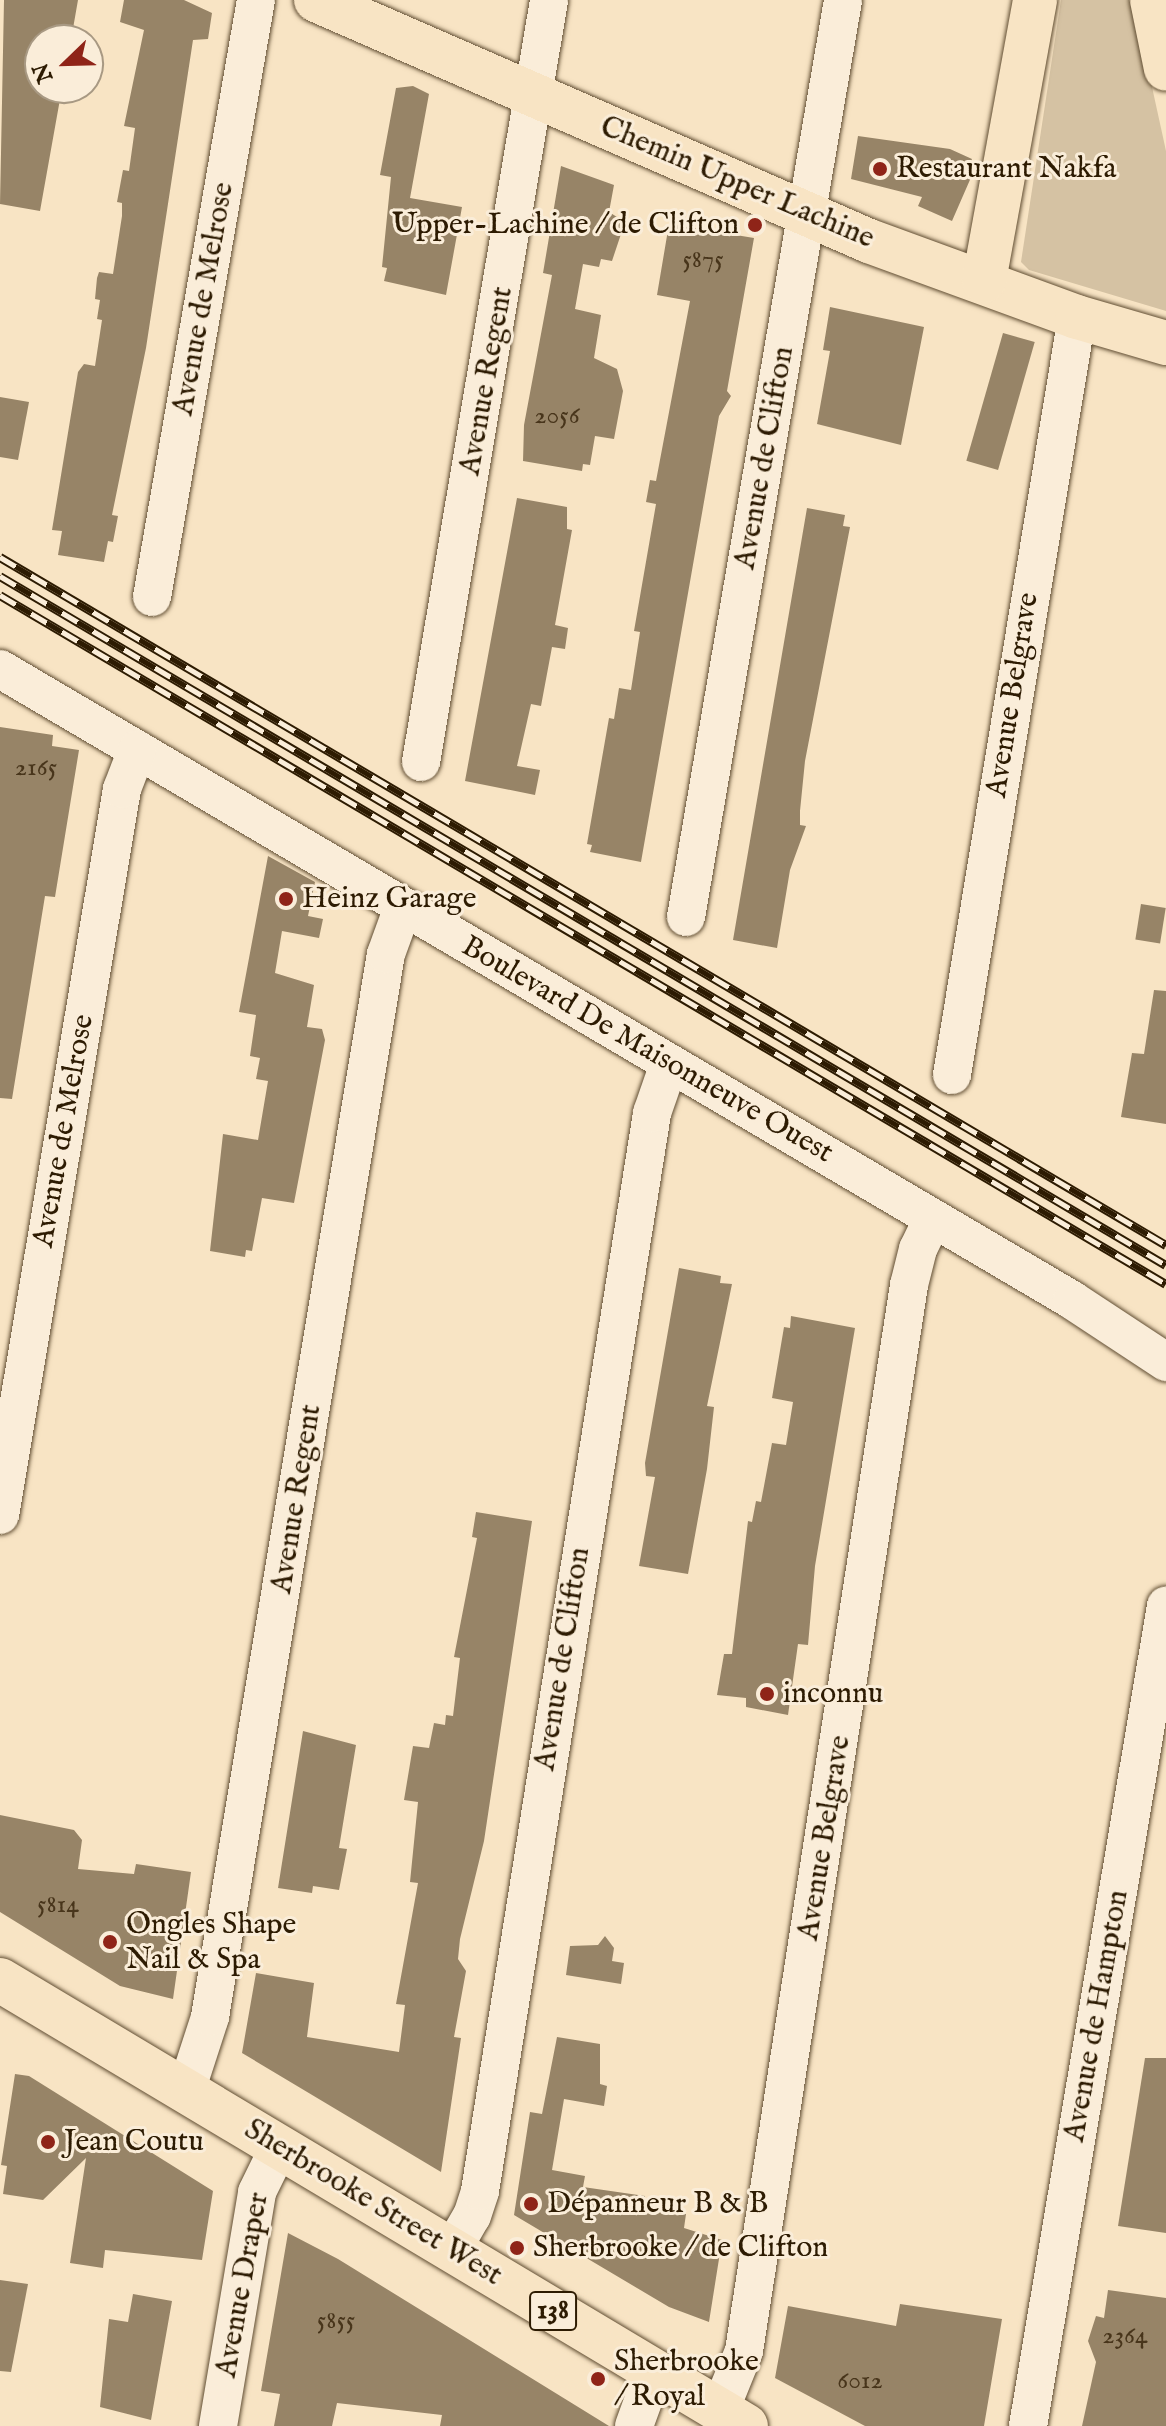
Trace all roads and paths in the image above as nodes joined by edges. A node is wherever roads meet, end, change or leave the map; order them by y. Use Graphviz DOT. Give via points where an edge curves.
graph roads {
  1 [pos="256,0"];
  2 [pos="316,0"];
  3 [pos="549,0"];
  4 [pos="843,0"];
  5 [pos="1035,0"];
  6 [pos="1152,0"];
  7 [pos="1166,69"];
  8 [pos="535,95"];
  9 [pos="806,213"];
  10 [pos="984,281"];
  11 [pos="1077,317"];
  12 [pos="1166,343"];
  13 [pos="152,597"];
  14 [pos="0,669"];
  15 [pos="137,750"];
  16 [pos="421,762"];
  17 [pos="403,907"];
  18 [pos="686,917"];
  19 [pos="669,1064"];
  20 [pos="952,1075"];
  21 [pos="933,1218"];
  22 [pos="1166,1362"];
  23 [pos="0,1515"];
  24 [pos="1166,1606"];
  25 [pos="0,1980"];
  26 [pos="186,2091"];
  27 [pos="279,2147"];
  28 [pos="452,2250"];
  29 [pos="654,2371"];
  30 [pos="733,2418"];
  31 [pos="218,2426"];
  32 [pos="634,2426"];
  33 [pos="1028,2426"];
  1 -- 13 [label="street, Avenue de Melrose"];
  2 -- 8 [label="main road, Chemin Upper Lachine"];
  3 -- 8 [label="street, Avenue Regent"];
  4 -- 9 [label="street, Avenue de Clifton"];
  5 -- 10 [label="main road"];
  6 -- 7 [label="main road"];
  8 -- 9 [label="main road, Chemin Upper Lachine"];
  8 -- 16 [label="street, Avenue Regent"];
  9 -- 10 [label="main road, Chemin Upper Lachine"];
  9 -- 18 [label="street, Avenue de Clifton"];
  10 -- 11 [label="main road, Chemin Upper Lachine"];
  11 -- 12 [label="main road, Chemin Upper Lachine"];
  11 -- 20 [label="street, Avenue Belgrave"];
  14 -- 15 [label="street, Boulevard De Maisonneuve Ouest"];
  15 -- 17 [label="street, Boulevard De Maisonneuve Ouest"];
  15 -- 23 [label="street, Avenue de Melrose" via="122,789"];
  17 -- 19 [label="street, Boulevard De Maisonneuve Ouest"];
  17 -- 26 [label="street, Avenue Regent" via="386,954 210,2017"];
  19 -- 21 [label="street, Boulevard De Maisonneuve Ouest"];
  19 -- 28 [label="street, Avenue de Clifton" via="652,1113 480,2191"];
  21 -- 22 [label="street, Boulevard De Maisonneuve Ouest"];
  21 -- 30 [label="street, Avenue Belgrave" via="909,1285"];
  24 -- 33 [label="street, Avenue de Hampton"];
  25 -- 26 [label="main road, Sherbrooke Street West / 138"];
  26 -- 27 [label="main road, Sherbrooke Street West / 138"];
  27 -- 28 [label="main road, Sherbrooke Street West / 138"];
  27 -- 31 [label="street, Avenue Draper" via="257,2192"];
  28 -- 29 [label="main road, Sherbrooke Street West / 138"];
  29 -- 30 [label="main road, Sherbrooke Street West / 138"];
  29 -- 32 [label="street"];
}
